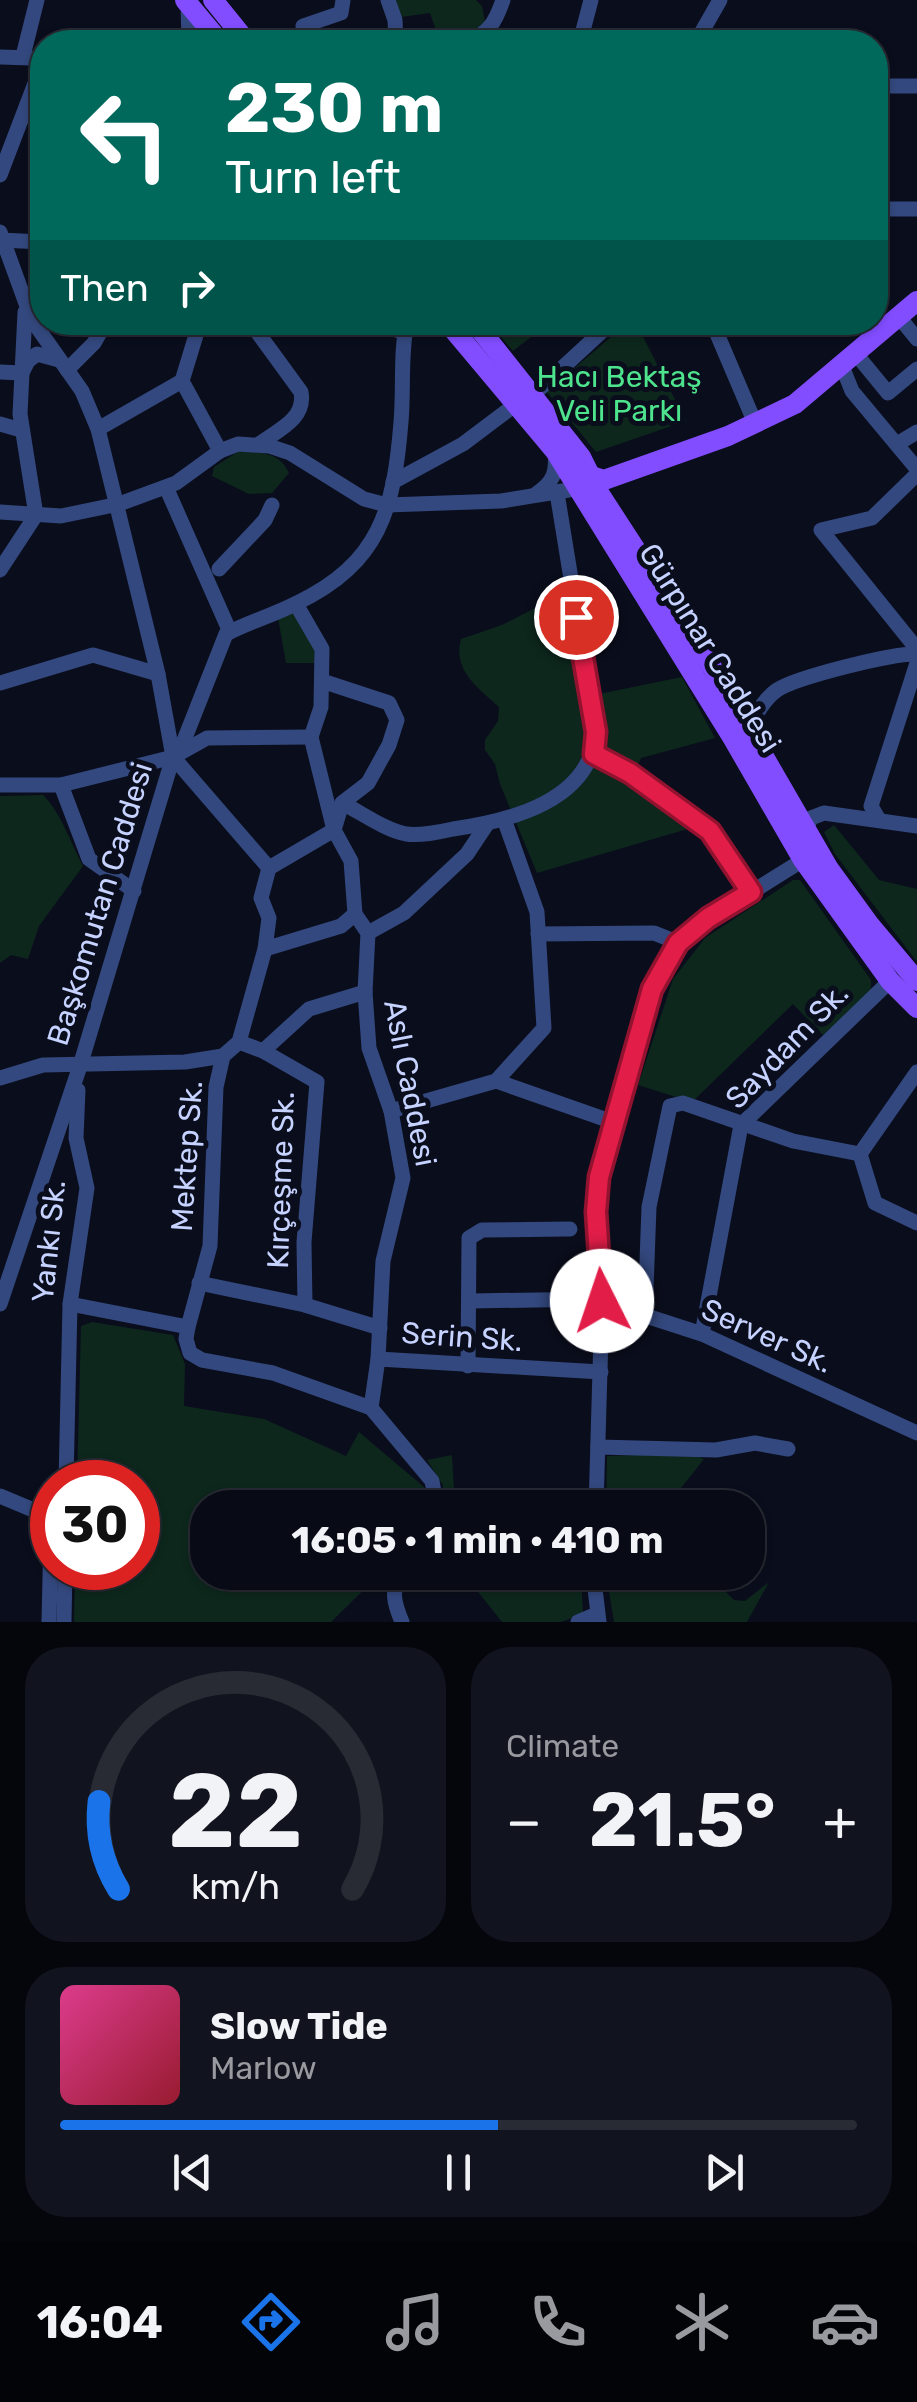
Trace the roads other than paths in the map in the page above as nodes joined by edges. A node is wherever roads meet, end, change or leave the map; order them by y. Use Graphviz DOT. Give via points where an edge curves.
graph roads {
  1 [pos="37,0"];
  2 [pos="213,0"];
  3 [pos="343,0"];
  4 [pos="388,0"];
  5 [pos="503,0"];
  6 [pos="591,0"];
  7 [pos="720,0"];
  8 [pos="186,2"];
  9 [pos="303,26"];
  10 [pos="188,30"];
  11 [pos="210,30"];
  12 [pos="237,30"];
  13 [pos="395,30"];
  14 [pos="489,30"];
  15 [pos="583,30"];
  16 [pos="703,30"];
  17 [pos="23,56"];
  18 [pos="0,57"];
  19 [pos="30,59"];
  20 [pos="888,86"];
  21 [pos="917,86"];
  22 [pos="30,95"];
  23 [pos="0,175"];
  24 [pos="917,210"];
  25 [pos="888,211"];
  26 [pos="1,237"];
  27 [pos="30,241"];
  28 [pos="23,297"];
  29 [pos="917,302"];
  30 [pos="30,312"];
  31 [pos="899,317"];
  32 [pos="888,326"];
  33 [pos="41,335"];
  34 [pos="99,335"];
  35 [pos="196,335"];
  36 [pos="259,335"];
  37 [pos="406,335"];
  38 [pos="461,335"];
  39 [pos="483,335"];
  40 [pos="594,335"];
  41 [pos="599,335"];
  42 [pos="718,335"];
  43 [pos="878,335"];
  44 [pos="596,338"];
  45 [pos="917,339"];
  46 [pos="849,360"];
  47 [pos="63,365"];
  48 [pos="917,369"];
  49 [pos="0,372"];
  50 [pos="22,373"];
  51 [pos="182,381"];
  52 [pos="525,399"];
  53 [pos="756,423"];
  54 [pos="0,424"];
  55 [pos="98,428"];
  56 [pos="21,430"];
  57 [pos="917,432"];
  58 [pos="259,444"];
  59 [pos="897,444"];
  60 [pos="702,446"];
  61 [pos="220,452"];
  62 [pos="635,469"];
  63 [pos="581,471"];
  64 [pos="917,471"];
  65 [pos="393,482"];
  66 [pos="166,487"];
  67 [pos="530,498"];
  68 [pos="558,499"];
  69 [pos="119,504"];
  70 [pos="272,504"];
  71 [pos="387,505"];
  72 [pos="0,512"];
  73 [pos="592,514"];
  74 [pos="36,515"];
  75 [pos="614,516"];
  76 [pos="219,569"];
  77 [pos="0,570"];
  78 [pos="296,604"];
  79 [pos="230,632"];
  80 [pos="917,652"];
  81 [pos="917,663"];
  82 [pos="158,674"];
  83 [pos="322,681"];
  84 [pos="0,684"];
  85 [pos="748,728"];
  86 [pos="311,737"];
  87 [pos="594,754"];
  88 [pos="173,758"];
  89 [pos="61,785"];
  90 [pos="0,786"];
  91 [pos="788,800"];
  92 [pos="342,803"];
  93 [pos="824,812"];
  94 [pos="504,819"];
  95 [pos="879,820"];
  96 [pos="487,824"];
  97 [pos="917,826"];
  98 [pos="334,830"];
  99 [pos="804,830"];
  100 [pos="802,860"];
  101 [pos="269,868"];
  102 [pos="134,891"];
  103 [pos="751,892"];
  104 [pos="848,896"];
  105 [pos="355,914"];
  106 [pos="368,932"];
  107 [pos="538,934"];
  108 [pos="678,943"];
  109 [pos="266,949"];
  110 [pos="890,980"];
  111 [pos="917,981"];
  112 [pos="365,992"];
  113 [pos="917,1008"];
  114 [pos="239,1042"];
  115 [pos="263,1050"];
  116 [pos="223,1056"];
  117 [pos="80,1066"];
  118 [pos="917,1072"];
  119 [pos="0,1078"];
  120 [pos="496,1081"];
  121 [pos="390,1111"];
  122 [pos="613,1122"];
  123 [pos="742,1125"];
  124 [pos="860,1154"];
  125 [pos="917,1223"];
  126 [pos="570,1228"];
  127 [pos="199,1283"];
  128 [pos="471,1301"];
  129 [pos="602,1301"];
  130 [pos="0,1304"];
  131 [pos="70,1304"];
  132 [pos="305,1305"];
  133 [pos="644,1316"];
  134 [pos="188,1327"];
  135 [pos="380,1328"];
  136 [pos="702,1334"];
  137 [pos="378,1359"];
  138 [pos="468,1366"];
  139 [pos="602,1372"];
  140 [pos="372,1408"];
  141 [pos="66,1424"];
  142 [pos="917,1433"];
  143 [pos="598,1447"];
  144 [pos="788,1449"];
  145 [pos="59,1460"];
  146 [pos="66,1460"];
  147 [pos="434,1490"];
  148 [pos="597,1490"];
  149 [pos="0,1496"];
  150 [pos="30,1509"];
  151 [pos="49,1590"];
  152 [pos="64,1590"];
  153 [pos="394,1590"];
  154 [pos="595,1590"];
  155 [pos="598,1618"];
  156 [pos="49,1622"];
  157 [pos="64,1622"];
  158 [pos="402,1622"];
  159 [pos="578,1622"];
  1 -- 17 [label="street"];
  2 -- 12 [label="main road"];
  3 -- 9 [label="street" via="341,13"];
  4 -- 13 [label="street"];
  5 -- 14 [label="street"];
  6 -- 15 [label="street"];
  7 -- 16 [label="street"];
  8 -- 10 [label="street"];
  8 -- 11 [label="main road"];
  17 -- 18 [label="street"];
  17 -- 19 [label="street"];
  20 -- 21 [label="street"];
  22 -- 23 [label="street"];
  24 -- 25 [label="street"];
  26 -- 27 [label="street"];
  26 -- 28 [label="street"];
  28 -- 30 [label="street, Başkomutan Caddesi"];
  28 -- 50 [label="street"];
  29 -- 31 [label="main road"];
  31 -- 32 [label="main road"];
  31 -- 45 [label="street"];
  33 -- 47 [label="street, Başkomutan Caddesi"];
  34 -- 47 [label="street"];
  35 -- 51 [label="street"];
  36 -- 58 [label="street" via="303,400 296,418"];
  37 -- 65 [label="street"];
  38 -- 52 [label="main road, Gürpınar Caddesi"];
  39 -- 52 [label="main road, Gürpınar Caddesi"];
  40 -- 44 [label="street"];
  41 -- 44 [label="street"];
  42 -- 53 [label="street"];
  43 -- 46 [label="main road"];
  44 -- 52 [label="street"];
  46 -- 48 [label="street" via="888,392"];
  46 -- 53 [label="main road" via="795,404"];
  46 -- 59 [label="street" via="852,391"];
  47 -- 50 [label="street" via="37,354"];
  47 -- 55 [label="street, Başkomutan Caddesi"];
  49 -- 50 [label="street"];
  50 -- 56 [label="street"];
  51 -- 55 [label="street"];
  51 -- 61 [label="street"];
  52 -- 63 [label="main road, Gürpınar Caddesi"];
  52 -- 65 [label="street" via="463,444"];
  53 -- 60 [label="main road"];
  54 -- 56 [label="street"];
  55 -- 69 [label="street, Başkomutan Caddesi"];
  56 -- 74 [label="street"];
  57 -- 59 [label="street"];
  58 -- 61 [label="street"];
  58 -- 71 [label="street" via="290,453 364,499"];
  59 -- 64 [label="street"];
  60 -- 62 [label="main road"];
  60 -- 63 [label="main road"];
  61 -- 66 [label="street"];
  62 -- 63 [label="main road"];
  62 -- 75 [label="main road"];
  63 -- 67 [label="street" via="562,488"];
  63 -- 67 [label="street" via="557,467"];
  63 -- 73 [label="main road, Gürpınar Caddesi"];
  63 -- 75 [label="main road, Gürpınar Caddesi"];
  64 -- 80 [label="street" via="872,518 821,530"];
  65 -- 71 [label="street"];
  66 -- 69 [label="street"];
  66 -- 79 [label="street"];
  67 -- 68 [label="street"];
  67 -- 71 [label="street"];
  68 -- 73 [label="street"];
  68 -- 87 [label="street" via="594,715"];
  69 -- 74 [label="street"];
  69 -- 82 [label="street, Başkomutan Caddesi"];
  70 -- 76 [label="street"];
  71 -- 78 [label="street" via="360,560"];
  72 -- 74 [label="street"];
  73 -- 100 [label="main road, Gürpınar Caddesi"];
  74 -- 77 [label="street"];
  75 -- 85 [label="main road, Gürpınar Caddesi"];
  78 -- 79 [label="street"];
  78 -- 83 [label="street" via="322,649"];
  79 -- 88 [label="street"];
  80 -- 85 [label="street" via="786,686 768,698"];
  81 -- 95 [label="street" via="871,806"];
  82 -- 84 [label="street" via="93,655"];
  82 -- 88 [label="street, Başkomutan Caddesi"];
  83 -- 86 [label="street" via="322,707"];
  83 -- 92 [label="street" via="389,702 397,720 368,783"];
  85 -- 91 [label="main road, Gürpınar Caddesi"];
  86 -- 88 [label="street" via="207,738"];
  86 -- 98 [label="street"];
  87 -- 94 [label="street" via="558,796"];
  87 -- 103 [label="street" via="710,831"];
  88 -- 89 [label="street"];
  88 -- 101 [label="street"];
  88 -- 102 [label="street, Başkomutan Caddesi"];
  89 -- 90 [label="street"];
  89 -- 102 [label="street" via="89,860"];
  91 -- 93 [label="street" via="804,811"];
  91 -- 99 [label="main road, Gürpınar Caddesi"];
  92 -- 96 [label="street" via="408,834"];
  92 -- 98 [label="street"];
  93 -- 95 [label="street"];
  93 -- 99 [label="street"];
  94 -- 96 [label="street"];
  94 -- 107 [label="street" via="537,912"];
  95 -- 97 [label="street"];
  96 -- 106 [label="street" via="467,854 404,913"];
  98 -- 101 [label="street"];
  98 -- 105 [label="street" via="351,861"];
  99 -- 100 [label="street"];
  99 -- 104 [label="main road, Gürpınar Caddesi"];
  100 -- 103 [label="street"];
  100 -- 104 [label="street"];
  100 -- 110 [label="main road, Gürpınar Caddesi"];
  101 -- 109 [label="street" via="262,898 269,918"];
  102 -- 117 [label="street, Başkomutan Caddesi"];
  103 -- 108 [label="street"];
  104 -- 111 [label="main road, Gürpınar Caddesi"];
  105 -- 106 [label="street"];
  105 -- 109 [label="street" via="341,926"];
  106 -- 112 [label="street, Aslı Caddesi"];
  107 -- 108 [label="street" via="654,933"];
  107 -- 120 [label="street" via="544,1028"];
  108 -- 122 [label="street" via="652,989"];
  109 -- 114 [label="street"];
  110 -- 113 [label="main road, Gürpınar Caddesi"];
  110 -- 123 [label="street, Saydam Sk."];
  112 -- 115 [label="street" via="309,1009"];
  112 -- 121 [label="street, Aslı Caddesi" via="369,1048"];
  114 -- 115 [label="street, Kırçeşme Sk."];
  114 -- 116 [label="street, Mektep Sk."];
  115 -- 132 [label="street, Kırçeşme Sk." via="317,1082"];
  116 -- 117 [label="street"];
  116 -- 127 [label="street, Mektep Sk." via="210,1246"];
  117 -- 119 [label="street" via="34,1066"];
  117 -- 130 [label="street, Başkomutan Caddesi"];
  117 -- 131 [label="street, Yankı Sk." via="75,1122 87,1188"];
  118 -- 124 [label="street"];
  120 -- 121 [label="street"];
  120 -- 122 [label="street"];
  121 -- 135 [label="street, Aslı Caddesi" via="403,1178 382,1261"];
  122 -- 129 [label="street" via="596,1194"];
  123 -- 124 [label="street"];
  123 -- 133 [label="street" via="684,1103 670,1106 650,1207"];
  123 -- 136 [label="street, Saydam Sk."];
  124 -- 125 [label="street" via="875,1202"];
  126 -- 128 [label="street" via="482,1230 469,1238"];
  127 -- 132 [label="street"];
  127 -- 134 [label="street, Mektep Sk."];
  128 -- 129 [label="street, Server Sk."];
  128 -- 138 [label="street"];
  129 -- 133 [label="street, Server Sk."];
  129 -- 139 [label="street"];
  131 -- 134 [label="street"];
  131 -- 141 [label="street, Yankı Sk."];
  132 -- 135 [label="street"];
  133 -- 136 [label="street, Server Sk."];
  134 -- 140 [label="street" via="190,1353 202,1360 273,1374"];
  135 -- 137 [label="street, Aslı Caddesi"];
  136 -- 142 [label="street, Server Sk."];
  137 -- 138 [label="street, Serin Sk."];
  137 -- 140 [label="street, Aslı Caddesi"];
  138 -- 139 [label="street, Serin Sk."];
  139 -- 143 [label="street"];
  140 -- 147 [label="street"];
  141 -- 145 [label="street, Yankı Sk."];
  141 -- 146 [label="street, Yankı Sk."];
  143 -- 144 [label="street" via="716,1450 755,1443"];
  143 -- 148 [label="street"];
  149 -- 150 [label="street"];
  151 -- 156 [label="street"];
  152 -- 157 [label="street"];
  153 -- 158 [label="street"];
  154 -- 155 [label="street"];
  155 -- 159 [label="street"];
}
